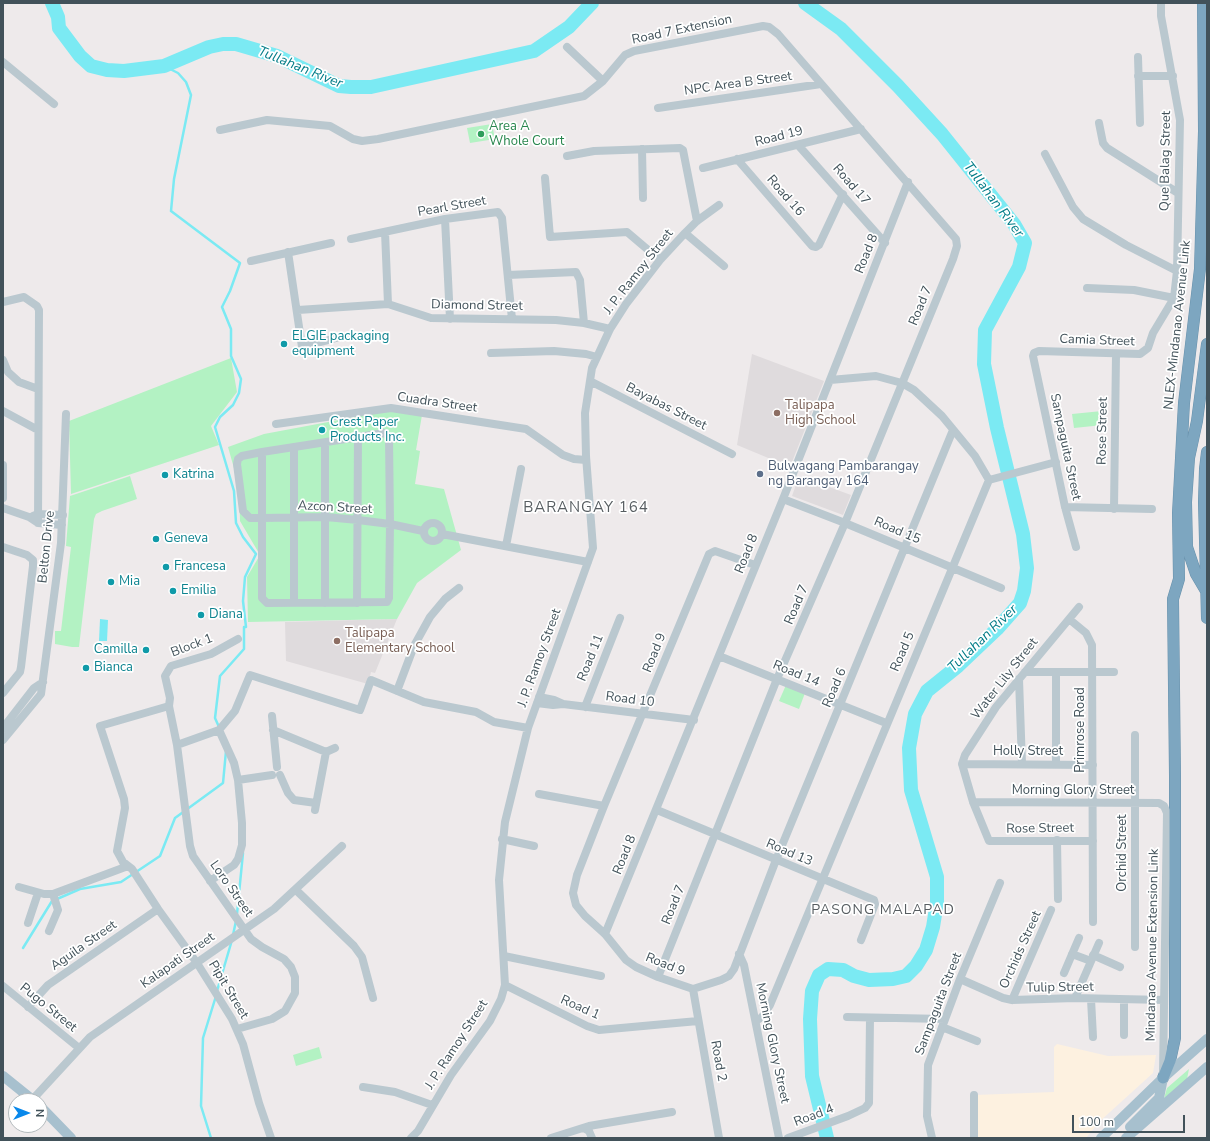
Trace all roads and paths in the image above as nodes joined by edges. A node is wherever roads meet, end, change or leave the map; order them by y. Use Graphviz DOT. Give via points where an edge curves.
graph roads {
  1 [pos="1161,3"];
  2 [pos="1203,3"];
  3 [pos="567,47"];
  4 [pos="1138,57"];
  5 [pos="3,62"];
  6 [pos="1138,76"];
  7 [pos="1173,76"];
  8 [pos="603,81"];
  9 [pos="821,84"];
  10 [pos="54,104"];
  11 [pos="658,108"];
  12 [pos="1099,123"];
  13 [pos="1140,123"];
  14 [pos="860,129"];
  15 [pos="220,130"];
  16 [pos="798,145"];
  17 [pos="642,148"];
  18 [pos="1045,154"];
  19 [pos="567,156"];
  20 [pos="737,160"];
  21 [pos="703,168"];
  22 [pos="546,178"];
  23 [pos="908,182"];
  24 [pos="1178,193"];
  25 [pos="843,194"];
  26 [pos="643,198"];
  27 [pos="718,205"];
  28 [pos="445,219"];
  29 [pos="697,221"];
  30 [pos="385,232"];
  31 [pos="685,233"];
  32 [pos="351,239"];
  33 [pos="957,242"];
  34 [pos="331,243"];
  35 [pos="885,243"];
  36 [pos="288,252"];
  37 [pos="660,260"];
  38 [pos="251,261"];
  39 [pos="724,266"];
  40 [pos="1177,271"];
  41 [pos="508,275"];
  42 [pos="1087,288"];
  43 [pos="1174,298"];
  44 [pos="3,302"];
  45 [pos="388,304"];
  46 [pos="298,310"];
  47 [pos="450,318"];
  48 [pos="512,319"];
  49 [pos="584,323"];
  50 [pos="610,328"];
  51 [pos="340,337"];
  52 [pos="1207,344"];
  53 [pos="491,353"];
  54 [pos="1034,353"];
  55 [pos="1116,354"];
  56 [pos="597,357"];
  57 [pos="3,360"];
  58 [pos="830,380"];
  59 [pos="590,381"];
  60 [pos="902,382"];
  61 [pos="38,389"];
  62 [pos="3,411"];
  63 [pos="66,414"];
  64 [pos="276,424"];
  65 [pos="38,430"];
  66 [pos="953,430"];
  67 [pos="358,437"];
  68 [pos="325,443"];
  69 [pos="294,448"];
  70 [pos="262,452"];
  71 [pos="1207,452"];
  72 [pos="732,454"];
  73 [pos="586,460"];
  74 [pos="1056,462"];
  75 [pos="3,465"];
  76 [pos="521,469"];
  77 [pos="989,480"];
  78 [pos="3,498"];
  79 [pos="783,499"];
  80 [pos="1065,507"];
  81 [pos="3,508"];
  82 [pos="1114,509"];
  83 [pos="1152,509"];
  84 [pos="38,514"];
  85 [pos="63,515"];
  86 [pos="29,517"];
  87 [pos="294,517"];
  88 [pos="326,517"];
  89 [pos="262,518"];
  90 [pos="358,520"];
  91 [pos="38,523"];
  92 [pos="845,523"];
  93 [pos="390,524"];
  94 [pos="62,525"];
  95 [pos="423,531"];
  96 [pos="442,534"];
  97 [pos="506,546"];
  98 [pos="3,547"];
  99 [pos="1076,547"];
  100 [pos="906,548"];
  101 [pos="588,562"];
  102 [pos="756,566"];
  103 [pos="952,567"];
  104 [pos="459,588"];
  105 [pos="1001,588"];
  106 [pos="1206,591"];
  107 [pos="294,603"];
  108 [pos="325,603"];
  109 [pos="357,603"];
  110 [pos="1079,607"];
  111 [pos="620,618"];
  112 [pos="1207,618"];
  113 [pos="1069,619"];
  114 [pos="238,639"];
  115 [pos="719,656"];
  116 [pos="1025,672"];
  117 [pos="1056,672"];
  118 [pos="1093,672"];
  119 [pos="1114,672"];
  120 [pos="778,679"];
  121 [pos="1019,679"];
  122 [pos="43,682"];
  123 [pos="5,687"];
  124 [pos="397,691"];
  125 [pos="538,700"];
  126 [pos="841,705"];
  127 [pos="169,706"];
  128 [pos="585,707"];
  129 [pos="643,714"];
  130 [pos="272,716"];
  131 [pos="694,720"];
  132 [pos="886,723"];
  133 [pos="4,726"];
  134 [pos="528,728"];
  135 [pos="219,730"];
  136 [pos="273,730"];
  137 [pos="1136,735"];
  138 [pos="3,740"];
  139 [pos="177,745"];
  140 [pos="335,748"];
  141 [pos="326,752"];
  142 [pos="962,764"];
  143 [pos="1022,764"];
  144 [pos="1056,764"];
  145 [pos="1093,765"];
  146 [pos="275,772"];
  147 [pos="237,778"];
  148 [pos="539,794"];
  149 [pos="973,802"];
  150 [pos="1093,802"];
  151 [pos="1135,803"];
  152 [pos="604,806"];
  153 [pos="656,810"];
  154 [pos="1167,813"];
  155 [pos="715,834"];
  156 [pos="502,839"];
  157 [pos="1057,840"];
  158 [pos="1093,841"];
  159 [pos="342,846"];
  160 [pos="534,846"];
  161 [pos="776,860"];
  162 [pos="130,868"];
  163 [pos="821,879"];
  164 [pos="210,881"];
  165 [pos="1000,884"];
  166 [pos="19,886"];
  167 [pos="296,890"];
  168 [pos="38,893"];
  169 [pos="53,894"];
  170 [pos="1058,899"];
  171 [pos="158,909"];
  172 [pos="1051,910"];
  173 [pos="1093,922"];
  174 [pos="28,923"];
  175 [pos="244,930"];
  176 [pos="49,931"];
  177 [pos="605,934"];
  178 [pos="1079,938"];
  179 [pos="861,940"];
  180 [pos="1099,943"];
  181 [pos="1135,947"];
  182 [pos="739,954"];
  183 [pos="1072,954"];
  184 [pos="504,956"];
  185 [pos="1092,958"];
  186 [pos="197,963"];
  187 [pos="1120,967"];
  188 [pos="1064,973"];
  189 [pos="601,976"];
  190 [pos="658,977"];
  191 [pos="960,979"];
  192 [pos="3,986"];
  193 [pos="505,986"];
  194 [pos="693,989"];
  195 [pos="373,998"];
  196 [pos="1075,998"];
  197 [pos="1091,999"];
  198 [pos="1012,1000"];
  199 [pos="1124,1000"];
  200 [pos="1164,1000"];
  201 [pos="28,1007"];
  202 [pos="847,1017"];
  203 [pos="870,1018"];
  204 [pos="698,1021"];
  205 [pos="756,1021"];
  206 [pos="943,1023"];
  207 [pos="238,1029"];
  208 [pos="1124,1035"];
  209 [pos="1093,1037"];
  210 [pos="1207,1039"];
  211 [pos="977,1041"];
  212 [pos="79,1048"];
  213 [pos="1207,1067"];
  214 [pos="3,1076"];
  215 [pos="1163,1078"];
  216 [pos="363,1087"];
  217 [pos="24,1093"];
  218 [pos="42,1093"];
  219 [pos="974,1095"];
  220 [pos="432,1105"];
  221 [pos="672,1112"];
  222 [pos="48,1115"];
  223 [pos="584,1128"];
  224 [pos="71,1138"];
  225 [pos="271,1138"];
  226 [pos="411,1138"];
  227 [pos="551,1138"];
  228 [pos="592,1138"];
  229 [pos="719,1138"];
  230 [pos="779,1138"];
  231 [pos="788,1138"];
  232 [pos="932,1138"];
  233 [pos="974,1138"];
  234 [pos="1101,1138"];
  235 [pos="1126,1138"];
  1 -- 7 [label="street, Que Balag Street" via="1161,16"];
  2 -- 215 [label="highway, NLEX-Mindanao Avenue Link" via="1202,235 1198,296 1180,448 1179,578 1173,599 1175,1038"];
  3 -- 8 [label="street"];
  4 -- 6 [label="street"];
  5 -- 10 [label="street"];
  6 -- 7 [label="street"];
  6 -- 13 [label="street"];
  7 -- 24 [label="street, Que Balag Street" via="1180,120"];
  8 -- 9 [label="street, Road 7 Extension" via="625,55 634,51 763,26 778,34"];
  8 -- 15 [label="street, Road 7 Extension" via="584,96 362,141 353,139 330,126 267,120"];
  9 -- 11 [label="street, NPC Area B Street"];
  9 -- 14 [label="street, Road 7 Extension"];
  12 -- 24 [label="street" via="1103,143 1107,148"];
  14 -- 16 [label="street, Road 19"];
  14 -- 23 [label="street, Road 7 Extension"];
  16 -- 20 [label="street, Road 19"];
  16 -- 25 [label="street, Road 17"];
  17 -- 19 [label="street" via="594,151"];
  17 -- 26 [label="street"];
  17 -- 29 [label="street" via="683,150"];
  18 -- 40 [label="street" via="1073,207 1083,219"];
  20 -- 21 [label="street, Road 19"];
  20 -- 25 [label="street, Road 16" via="812,246 819,245"];
  22 -- 37 [label="street" via="550,237 627,232"];
  23 -- 33 [label="street, Road 7 Extension"];
  23 -- 35 [label="street, Road 8"];
  24 -- 40 [label="street, Que Balag Street"];
  25 -- 35 [label="street, Road 17"];
  27 -- 29 [label="street, J. P. Ramoy Street"];
  28 -- 30 [label="street, Pearl Street"];
  28 -- 41 [label="street, Pearl Street" via="498,212 502,218"];
  28 -- 47 [label="street"];
  29 -- 31 [label="street, J. P. Ramoy Street"];
  30 -- 32 [label="street, Pearl Street"];
  30 -- 45 [label="street"];
  31 -- 37 [label="street, J. P. Ramoy Street"];
  31 -- 39 [label="street"];
  33 -- 60 [label="street, Road 7" via="953,259"];
  34 -- 36 [label="street"];
  35 -- 58 [label="street, Road 8"];
  36 -- 38 [label="street"];
  36 -- 46 [label="street" via="295,306"];
  37 -- 50 [label="street, J. P. Ramoy Street"];
  40 -- 43 [label="street, Que Balag Street"];
  41 -- 48 [label="street, Pearl Street"];
  41 -- 49 [label="street" via="576,272 580,280"];
  42 -- 43 [label="street" via="1134,290"];
  43 -- 55 [label="street, Camia Street" via="1144,352"];
  44 -- 61 [label="street" via="24,297 39,310"];
  45 -- 46 [label="street, Diamond Street"];
  45 -- 47 [label="street, Diamond Street" via="422,317"];
  46 -- 51 [label="street" via="302,347"];
  47 -- 48 [label="street, Diamond Street"];
  48 -- 49 [label="street, Diamond Street"];
  49 -- 50 [label="street, Diamond Street"];
  50 -- 56 [label="street, J. P. Ramoy Street"];
  52 -- 106 [label="highway" via="1197,421 1188,462 1187,547 1196,574"];
  53 -- 56 [label="street" via="554,351"];
  54 -- 55 [label="street, Camia Street" via="1039,351"];
  54 -- 74 [label="street, Sampaguita Street" via="1033,360"];
  55 -- 82 [label="street, Rose Street"];
  56 -- 59 [label="street, J. P. Ramoy Street"];
  57 -- 61 [label="street" via="8,372 19,382"];
  58 -- 60 [label="street" via="876,376"];
  58 -- 79 [label="street, Road 8"];
  59 -- 72 [label="street, Bayabas Street"];
  59 -- 73 [label="street, J. P. Ramoy Street" via="585,414"];
  60 -- 66 [label="street" via="931,404"];
  60 -- 92 [label="street, Road 7"];
  61 -- 65 [label="street"];
  62 -- 65 [label="street"];
  63 -- 85 [label="street, Belton Drive"];
  64 -- 73 [label="street, Cuadra Street" via="391,408 531,430 563,455"];
  65 -- 84 [label="street"];
  66 -- 77 [label="street" via="976,456"];
  66 -- 100 [label="street, Road 6"];
  67 -- 68 [label="street"];
  67 -- 90 [label="street"];
  67 -- 93 [label="street" via="384,433 390,436"];
  68 -- 69 [label="street"];
  68 -- 88 [label="street"];
  69 -- 70 [label="street"];
  69 -- 87 [label="street"];
  70 -- 89 [label="street"];
  70 -- 89 [label="street, Azcon Street" via="242,456 237,464 243,512 250,518"];
  71 -- 106 [label="highway" via="1204,563"];
  73 -- 101 [label="street, J. P. Ramoy Street" via="593,541"];
  74 -- 77 [label="street"];
  74 -- 80 [label="street, Sampaguita Street"];
  75 -- 78 [label="street"];
  76 -- 97 [label="street"];
  77 -- 103 [label="street, Road 5"];
  79 -- 92 [label="street, Road 15"];
  79 -- 102 [label="street, Road 8"];
  80 -- 82 [label="street"];
  80 -- 99 [label="street, Sampaguita Street"];
  81 -- 86 [label="street"];
  82 -- 83 [label="street"];
  84 -- 85 [label="street"];
  84 -- 86 [label="street"];
  84 -- 91 [label="street"];
  85 -- 94 [label="street, Belton Drive"];
  86 -- 91 [label="street"];
  87 -- 88 [label="street, Azcon Street"];
  87 -- 89 [label="street, Azcon Street"];
  87 -- 107 [label="street"];
  88 -- 90 [label="street, Azcon Street"];
  88 -- 108 [label="street"];
  89 -- 107 [label="street" via="262,598 267,603"];
  90 -- 93 [label="street, Azcon Street"];
  90 -- 109 [label="street"];
  91 -- 94 [label="street"];
  92 -- 100 [label="street, Road 15"];
  92 -- 120 [label="street, Road 7"];
  93 -- 95 [label="street, Azcon Street"];
  93 -- 109 [label="street" via="389,598 387,602 382,603"];
  94 -- 122 [label="street, Belton Drive"];
  95 -- 96 [label="street, Azcon Street" via="430,523 441,528"];
  95 -- 96 [label="street, Azcon Street" via="429,542 436,542"];
  96 -- 97 [label="street, Azcon Street"];
  97 -- 101 [label="street, Azcon Street"];
  98 -- 123 [label="street" via="27,555 32,560 20,672"];
  100 -- 103 [label="street, Road 15"];
  100 -- 126 [label="street, Road 6"];
  101 -- 125 [label="street, J. P. Ramoy Street"];
  102 -- 115 [label="street, Road 8"];
  102 -- 129 [label="street, Road 9" via="715,551 709,554"];
  103 -- 105 [label="street, Road 15"];
  103 -- 132 [label="street, Road 5"];
  104 -- 124 [label="street" via="430,617 414,646"];
  106 -- 112 [label="highway"];
  107 -- 108 [label="street"];
  108 -- 109 [label="street"];
  110 -- 113 [label="street, Water Lily Street"];
  111 -- 128 [label="street, Road 11"];
  113 -- 116 [label="street, Water Lily Street"];
  113 -- 118 [label="street, Primrose Road" via="1090,638"];
  114 -- 127 [label="street, Block 1" via="206,656 172,666 165,676 171,701"];
  115 -- 120 [label="street, Road 14"];
  115 -- 131 [label="street, Road 8"];
  116 -- 117 [label="street"];
  116 -- 121 [label="street, Water Lily Street"];
  117 -- 118 [label="street"];
  117 -- 144 [label="street"];
  118 -- 119 [label="street"];
  118 -- 145 [label="street, Primrose Road"];
  120 -- 126 [label="street, Road 14"];
  120 -- 155 [label="street, Road 7"];
  121 -- 142 [label="street, Water Lily Street" via="996,707 965,755"];
  121 -- 143 [label="street"];
  122 -- 133 [label="street" via="34,688"];
  122 -- 138 [label="street, Belton Drive" via="41,694"];
  124 -- 134 [label="street" via="424,702 476,712 494,722"];
  124 -- 135 [label="street" via="371,680 360,710 250,675 236,711"];
  125 -- 128 [label="street, Road 10" via="554,700"];
  125 -- 134 [label="street, J. P. Ramoy Street"];
  126 -- 132 [label="street, Road 14"];
  126 -- 161 [label="street, Road 6"];
  127 -- 139 [label="street, Loro Street"];
  127 -- 162 [label="street, Pipit Street" via="100,726 125,808 117,846 123,862"];
  128 -- 129 [label="street, Road 10"];
  129 -- 131 [label="street, Road 10"];
  129 -- 152 [label="street, Road 9"];
  130 -- 136 [label="street"];
  131 -- 153 [label="street, Road 8"];
  132 -- 163 [label="street, Road 5"];
  134 -- 156 [label="street, J. P. Ramoy Street"];
  135 -- 139 [label="street"];
  135 -- 147 [label="street" via="229,750"];
  136 -- 141 [label="street"];
  136 -- 146 [label="street"];
  137 -- 151 [label="street, Orchid Street"];
  139 -- 164 [label="street, Loro Street" via="190,846 193,856"];
  140 -- 141 [label="street"];
  141 -- 146 [label="street" via="315,807 294,800"];
  142 -- 143 [label="street, Holly Street"];
  142 -- 149 [label="street"];
  143 -- 144 [label="street, Holly Street"];
  144 -- 145 [label="street, Holly Street"];
  145 -- 150 [label="street, Primrose Road"];
  146 -- 147 [label="street"];
  147 -- 164 [label="street" via="242,823 241,853 234,865"];
  148 -- 152 [label="street"];
  149 -- 150 [label="street, Morning Glory Street"];
  149 -- 157 [label="street, Rose Street" via="988,840 992,842"];
  150 -- 151 [label="street, Morning Glory Street"];
  150 -- 158 [label="street, Primrose Road"];
  151 -- 154 [label="street, Morning Glory Street" via="1159,803 1164,806"];
  151 -- 181 [label="street, Orchid Street"];
  152 -- 177 [label="street, Road 9" via="572,893 576,905"];
  153 -- 155 [label="street, Road 13"];
  153 -- 177 [label="street, Road 8"];
  154 -- 200 [label="street, Mindanao Avenue Extension Link"];
  155 -- 161 [label="street, Road 13"];
  155 -- 190 [label="street, Road 7"];
  156 -- 160 [label="street"];
  156 -- 184 [label="street, J. P. Ramoy Street" via="499,886"];
  157 -- 158 [label="street, Rose Street"];
  157 -- 170 [label="street"];
  158 -- 173 [label="street, Primrose Road"];
  159 -- 167 [label="street, Kalapati Street"];
  161 -- 163 [label="street, Road 13"];
  161 -- 182 [label="street, Road 6"];
  162 -- 169 [label="street"];
  162 -- 171 [label="street, Pipit Street"];
  163 -- 179 [label="street, Road 13" via="874,900"];
  163 -- 205 [label="street, Road 5" via="770,1005"];
  164 -- 175 [label="street, Loro Street"];
  165 -- 191 [label="street, Sampaguita Street"];
  166 -- 168 [label="street"];
  167 -- 175 [label="street, Kalapati Street"];
  167 -- 195 [label="street" via="354,946 362,957"];
  168 -- 169 [label="street"];
  168 -- 174 [label="street"];
  169 -- 176 [label="street" via="58,910"];
  171 -- 186 [label="street, Pipit Street"];
  171 -- 201 [label="street, Aguila Street" via="48,985"];
  172 -- 198 [label="street, Orchids Street"];
  175 -- 186 [label="street, Kalapati Street"];
  175 -- 207 [label="street, Loro Street" via="256,944 288,963 293,971 295,988 291,1003 281,1014"];
  177 -- 190 [label="street, Road 9" via="626,960"];
  178 -- 183 [label="street"];
  180 -- 185 [label="street"];
  182 -- 194 [label="street, Road 9" via="729,976"];
  182 -- 205 [label="street, Morning Glory Street" via="744,965"];
  183 -- 185 [label="street"];
  183 -- 188 [label="street"];
  184 -- 189 [label="street"];
  184 -- 193 [label="street, J. P. Ramoy Street"];
  185 -- 187 [label="street"];
  185 -- 196 [label="street"];
  186 -- 207 [label="street, Pipit Street"];
  186 -- 212 [label="street, Kalapati Street" via="90,1037"];
  190 -- 194 [label="street, Road 9"];
  191 -- 198 [label="street, Tulip Street"];
  191 -- 206 [label="street, Sampaguita Street"];
  192 -- 201 [label="street, Pugo Street"];
  193 -- 204 [label="street, Road 1" via="599,1030"];
  193 -- 220 [label="street, J. P. Ramoy Street" via="496,1011"];
  194 -- 204 [label="street, Road 2"];
  196 -- 197 [label="street, Tulip Street"];
  196 -- 198 [label="street, Tulip Street"];
  197 -- 199 [label="street, Tulip Street"];
  197 -- 209 [label="street"];
  199 -- 200 [label="street, Tulip Street"];
  199 -- 208 [label="street"];
  200 -- 215 [label="street, Mindanao Avenue Extension Link"];
  201 -- 212 [label="street, Pugo Street"];
  202 -- 203 [label="street"];
  203 -- 206 [label="street"];
  203 -- 231 [label="street, Road 4" via="869,1103 865,1108 848,1116"];
  204 -- 229 [label="street, Road 2"];
  205 -- 230 [label="street, Morning Glory Street"];
  206 -- 211 [label="street"];
  206 -- 232 [label="street, Sampaguita Street" via="928,1065 927,1116"];
  207 -- 225 [label="street, Pipit Street"];
  210 -- 215 [label="main road"];
  212 -- 218 [label="street, Kalapati Street"];
  213 -- 235 [label="main road"];
  214 -- 217 [label="main road"];
  215 -- 234 [label="main road"];
  215 -- 235 [label="main road" via="1159,1098 1134,1123"];
  216 -- 220 [label="street" via="395,1092"];
  219 -- 233 [label="street"];
  220 -- 226 [label="street, J. P. Ramoy Street" via="418,1131"];
  221 -- 223 [label="street"];
  222 -- 224 [label="main road"];
  223 -- 227 [label="street"];
  223 -- 228 [label="street"];
}
